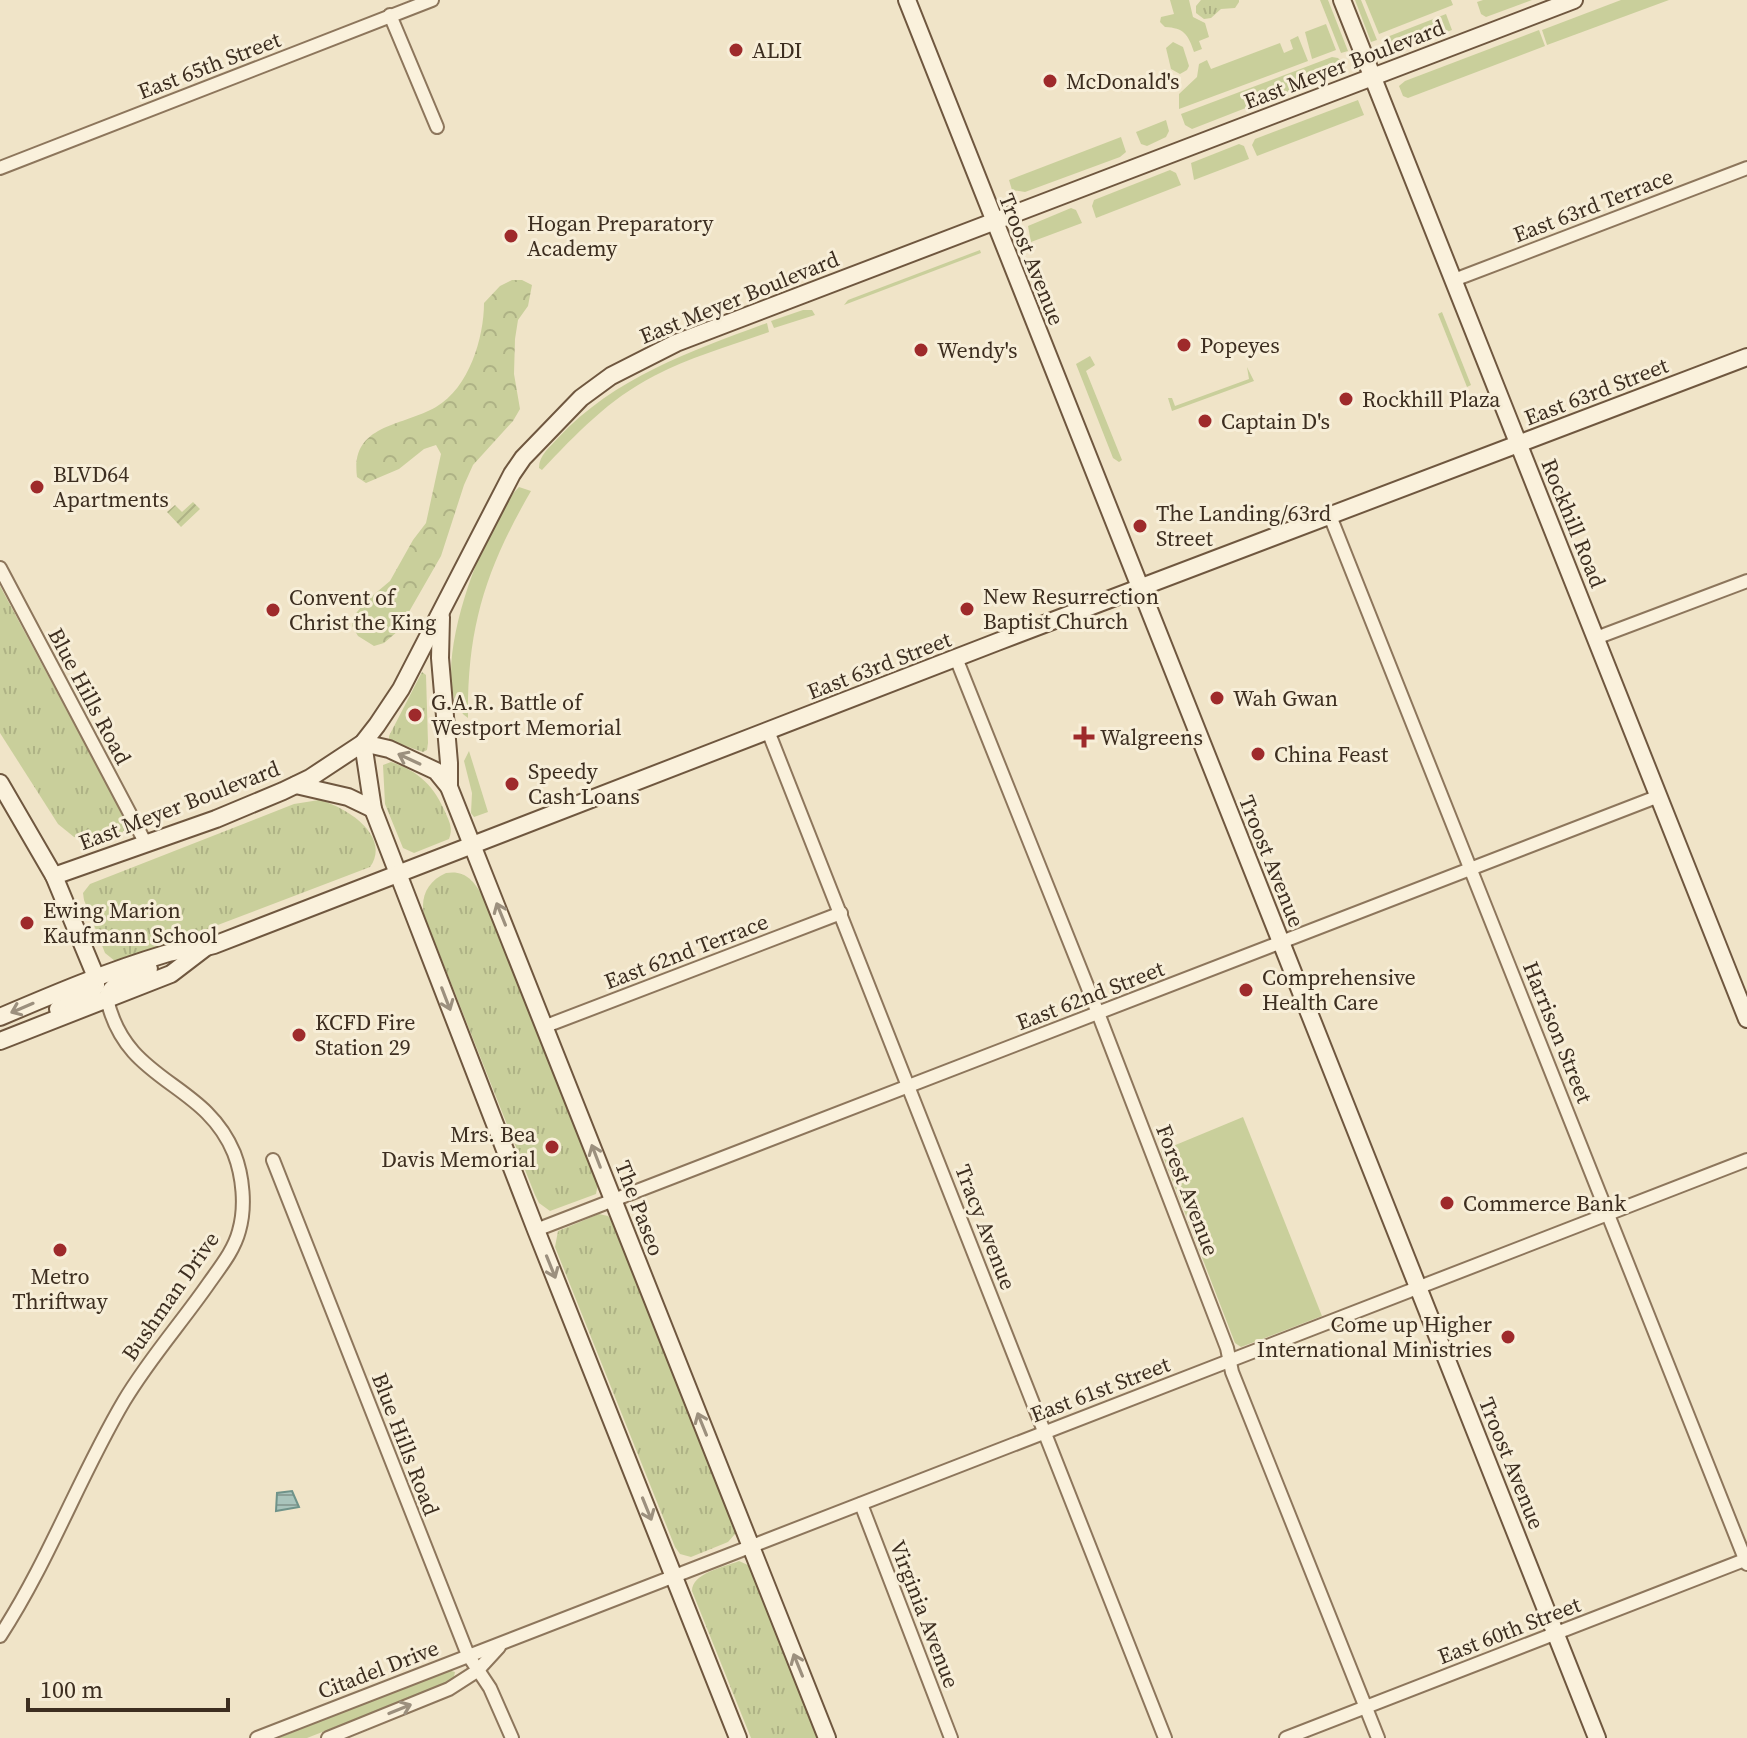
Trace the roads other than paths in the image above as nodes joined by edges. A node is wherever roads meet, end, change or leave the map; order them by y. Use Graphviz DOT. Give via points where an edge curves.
graph roads {
  1 [pos="432,0"];
  2 [pos="907,0"];
  3 [pos="1342,0"];
  4 [pos="1574,0"];
  5 [pos="390,15"];
  6 [pos="1373,76"];
  7 [pos="437,127"];
  8 [pos="0,168"];
  9 [pos="1747,168"];
  10 [pos="993,220"];
  11 [pos="1454,280"];
  12 [pos="1747,357"];
  13 [pos="1519,444"];
  14 [pos="1330,516"];
  15 [pos="0,568"];
  16 [pos="1747,581"];
  17 [pos="1140,588"];
  18 [pos="441,612"];
  19 [pos="1596,638"];
  20 [pos="956,658"];
  21 [pos="768,731"];
  22 [pos="363,743"];
  23 [pos="0,783"];
  24 [pos="296,785"];
  25 [pos="449,787"];
  26 [pos="1659,796"];
  27 [pos="373,809"];
  28 [pos="145,842"];
  29 [pos="474,845"];
  30 [pos="1471,869"];
  31 [pos="398,874"];
  32 [pos="54,876"];
  33 [pos="841,913"];
  34 [pos="1281,942"];
  35 [pos="206,947"];
  36 [pos="179,950"];
  37 [pos="96,977"];
  38 [pos="107,999"];
  39 [pos="1098,1013"];
  40 [pos="0,1017"];
  41 [pos="1747,1019"];
  42 [pos="546,1026"];
  43 [pos="19,1033"];
  44 [pos="0,1041"];
  45 [pos="910,1086"];
  46 [pos="273,1160"];
  47 [pos="1747,1160"];
  48 [pos="614,1201"];
  49 [pos="1608,1214"];
  50 [pos="536,1230"];
  51 [pos="1419,1287"];
  52 [pos="1229,1361"];
  53 [pos="1045,1432"];
  54 [pos="861,1504"];
  55 [pos="750,1546"];
  56 [pos="1746,1561"];
  57 [pos="674,1576"];
  58 [pos="1556,1633"];
  59 [pos="0,1636"];
  60 [pos="503,1642"];
  61 [pos="468,1655"];
  62 [pos="477,1671"];
  63 [pos="1366,1707"];
  64 [pos="257,1738"];
  65 [pos="328,1738"];
  66 [pos="512,1738"];
  67 [pos="738,1738"];
  68 [pos="827,1738"];
  69 [pos="951,1738"];
  70 [pos="1165,1738"];
  71 [pos="1286,1738"];
  72 [pos="1378,1738"];
  73 [pos="1597,1738"];
  1 -- 5 [label="street, East 65th Street"];
  2 -- 10 [label="main road, Troost Avenue"];
  3 -- 6 [label="main road, Rockhill Road"];
  4 -- 6 [label="main road, East Meyer Boulevard"];
  5 -- 7 [label="street"];
  5 -- 8 [label="street, East 65th Street"];
  6 -- 10 [label="main road, East Meyer Boulevard"];
  6 -- 11 [label="main road, Rockhill Road"];
  9 -- 11 [label="street, East 63rd Terrace"];
  10 -- 17 [label="main road, Troost Avenue"];
  10 -- 18 [label="main road, East Meyer Boulevard" via="676,343 611,376 581,398 523,458"];
  11 -- 13 [label="main road, Rockhill Road"];
  12 -- 13 [label="main road, East 63rd Street"];
  13 -- 14 [label="main road, East 63rd Street"];
  13 -- 19 [label="main road, Rockhill Road"];
  14 -- 17 [label="main road, East 63rd Street"];
  14 -- 30 [label="street, Harrison Street"];
  15 -- 28 [label="street, Blue Hills Road"];
  16 -- 19 [label="street"];
  17 -- 20 [label="main road, East 63rd Street"];
  17 -- 34 [label="main road, Troost Avenue"];
  18 -- 22 [label="main road, East Meyer Boulevard" via="401,689"];
  18 -- 25 [label="main road"];
  19 -- 26 [label="main road, Rockhill Road"];
  20 -- 21 [label="main road, East 63rd Street"];
  20 -- 39 [label="street, Forest Avenue"];
  21 -- 29 [label="main road, East 63rd Street"];
  21 -- 33 [label="street, Tracy Avenue"];
  22 -- 24 [label="main road, East Meyer Boulevard"];
  25 -- 22 [label="main road, The Paseo, one-way" via="436,771"];
  22 -- 27 [label="main road"];
  23 -- 32 [label="main road"];
  24 -- 27 [label="main road" via="348,797"];
  24 -- 28 [label="main road, East Meyer Boulevard"];
  25 -- 29 [label="main road, The Paseo"];
  26 -- 30 [label="street, East 62nd Street"];
  26 -- 41 [label="main road, Rockhill Road"];
  27 -- 31 [label="main road"];
  28 -- 32 [label="main road, East Meyer Boulevard"];
  29 -- 31 [label="main road, East 63rd Street"];
  42 -- 29 [label="main road, The Paseo, one-way"];
  30 -- 34 [label="street, East 62nd Street"];
  30 -- 49 [label="street, Harrison Street"];
  31 -- 35 [label="main road, East 63rd Street"];
  31 -- 50 [label="main road, one-way"];
  32 -- 37 [label="main road"];
  33 -- 42 [label="street, East 62nd Terrace"];
  33 -- 45 [label="street, Tracy Avenue"];
  34 -- 39 [label="street, East 62nd Street"];
  34 -- 51 [label="main road, Troost Avenue"];
  35 -- 36 [label="main road, East 63rd Street"];
  35 -- 38 [label="main road, East 63rd Street" via="171,974"];
  36 -- 37 [label="main road, East 63rd Street"];
  36 -- 38 [label="main road" via="121,981"];
  37 -- 40 [label="main road, East 63rd Street, one-way"];
  37 -- 43 [label="main road" via="92,991"];
  38 -- 43 [label="main road, East 63rd Street"];
  38 -- 59 [label="street, Bushman Drive" via="119,1033 138,1060 204,1108 227,1138 240,1174 242,1214 231,1251 124,1402"];
  39 -- 45 [label="street, East 62nd Street"];
  39 -- 52 [label="street, Forest Avenue"];
  48 -- 42 [label="main road, The Paseo, one-way"];
  43 -- 44 [label="main road, East 63rd Street"];
  45 -- 48 [label="street, East 62nd Street"];
  45 -- 53 [label="street, Tracy Avenue"];
  46 -- 61 [label="street, Blue Hills Road"];
  47 -- 49 [label="street, East 61st Street"];
  48 -- 50 [label="street, East 62nd Street"];
  55 -- 48 [label="main road, The Paseo, one-way"];
  49 -- 51 [label="street, East 61st Street"];
  49 -- 56 [label="street, Harrison Street"];
  50 -- 57 [label="main road, one-way"];
  51 -- 52 [label="street, East 61st Street"];
  51 -- 58 [label="main road, Troost Avenue"];
  52 -- 53 [label="street, East 61st Street"];
  52 -- 63 [label="street, Forest Avenue"];
  53 -- 54 [label="street, East 61st Street"];
  53 -- 70 [label="street, Tracy Avenue"];
  54 -- 55 [label="street, East 61st Street"];
  54 -- 69 [label="street, Virginia Avenue"];
  55 -- 57 [label="street, East 61st Street"];
  68 -- 55 [label="main road, The Paseo, one-way"];
  56 -- 58 [label="street, East 60th Street"];
  57 -- 60 [label="street, East 61st Street"];
  57 -- 67 [label="main road"];
  58 -- 63 [label="street, East 60th Street"];
  58 -- 73 [label="main road, Troost Avenue"];
  60 -- 61 [label="street, East 61st Street"];
  60 -- 62 [label="street, Citadel Drive"];
  61 -- 62 [label="street, Blue Hills Road"];
  61 -- 64 [label="street, Citadel Drive"];
  65 -- 62 [label="street, Citadel Drive, one-way" via="449,1689"];
  62 -- 66 [label="street, Blue Hills Road" via="497,1700"];
  63 -- 71 [label="street, East 60th Street"];
  63 -- 72 [label="street, Forest Avenue"];
}
